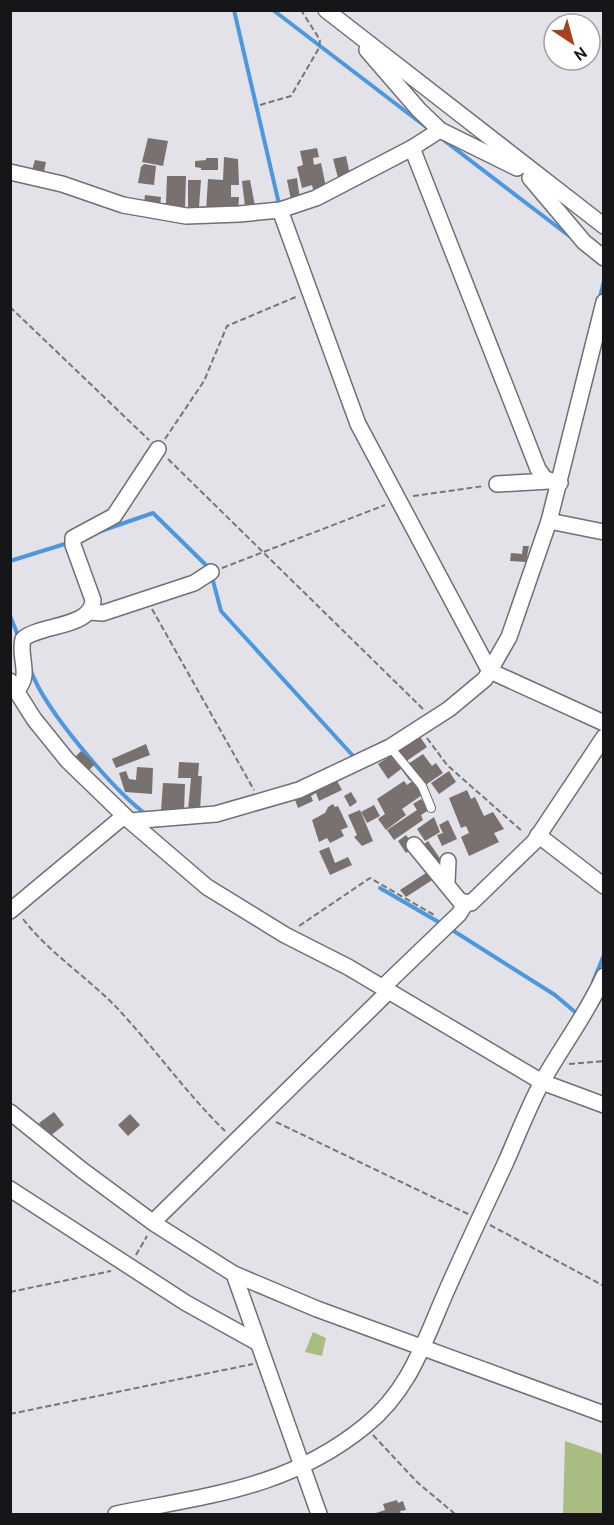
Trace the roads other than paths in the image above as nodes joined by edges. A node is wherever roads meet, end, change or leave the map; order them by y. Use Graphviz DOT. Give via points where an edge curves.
graph roads {
  1 [pos="326,10"];
  2 [pos="363,39"];
  3 [pos="440,130"];
  4 [pos="412,148"];
  5 [pos="526,167"];
  6 [pos="10,172"];
  7 [pos="280,210"];
  8 [pos="603,226"];
  9 [pos="603,258"];
  10 [pos="603,302"];
  11 [pos="158,449"];
  12 [pos="554,482"];
  13 [pos="497,484"];
  14 [pos="549,521"];
  15 [pos="603,532"];
  16 [pos="211,572"];
  17 [pos="90,612"];
  18 [pos="488,669"];
  19 [pos="14,686"];
  20 [pos="603,723"];
  21 [pos="603,737"];
  22 [pos="390,747"];
  23 [pos="431,808"];
  24 [pos="127,818"];
  25 [pos="536,839"];
  26 [pos="414,845"];
  27 [pos="448,861"];
  28 [pos="447,882"];
  29 [pos="603,886"];
  30 [pos="464,902"];
  31 [pos="12,910"];
  32 [pos="603,976"];
  33 [pos="386,989"];
  34 [pos="542,1082"];
  35 [pos="603,1105"];
  36 [pos="10,1112"];
  37 [pos="10,1189"];
  38 [pos="154,1223"];
  39 [pos="234,1274"];
  40 [pos="258,1343"];
  41 [pos="424,1348"];
  42 [pos="603,1414"];
  43 [pos="302,1468"];
  44 [pos="116,1515"];
  45 [pos="319,1515"];
  1 -- 2 [label="street"];
  2 -- 3 [label="street" via="367,52"];
  2 -- 5 [label="street"];
  3 -- 4 [label="street"];
  3 -- 5 [label="street" via="517,168"];
  4 -- 7 [label="street" via="316,198"];
  4 -- 12 [label="street" via="538,469 542,477"];
  5 -- 8 [label="street"];
  5 -- 9 [label="street" via="531,179 584,242"];
  6 -- 7 [label="street" via="62,184 123,205 186,216"];
  7 -- 18 [label="street" via="358,424"];
  10 -- 12 [label="street"];
  11 -- 17 [label="street" via="114,516 73,538 93,600"];
  12 -- 13 [label="street"];
  12 -- 14 [label="street"];
  14 -- 15 [label="street"];
  14 -- 18 [label="street" via="509,637"];
  16 -- 17 [label="street" via="194,583 103,613"];
  17 -- 19 [label="street" via="23,639 25,676"];
  18 -- 20 [label="street"];
  18 -- 22 [label="street" via="465,697"];
  19 -- 24 [label="street" via="67,760"];
  21 -- 25 [label="street"];
  22 -- 23 [label="lane" via="422,786"];
  22 -- 24 [label="street" via="299,790 261,802 216,814"];
  24 -- 31 [label="street"];
  24 -- 33 [label="street" via="207,887 285,935"];
  25 -- 29 [label="street"];
  25 -- 30 [label="street" via="471,903"];
  26 -- 28 [label="street"];
  27 -- 28 [label="street"];
  28 -- 30 [label="street"];
  30 -- 33 [label="street" via="462,910"];
  32 -- 34 [label="street"];
  33 -- 34 [label="street"];
  33 -- 38 [label="street"];
  34 -- 35 [label="street"];
  34 -- 41 [label="street" via="445,1293"];
  36 -- 38 [label="street"];
  37 -- 40 [label="street" via="129,1267"];
  38 -- 39 [label="street"];
  39 -- 40 [label="street"];
  39 -- 41 [label="street"];
  40 -- 43 [label="street"];
  41 -- 42 [label="street"];
  41 -- 43 [label="street" via="402,1389 365,1426"];
  43 -- 44 [label="street" via="262,1484"];
  43 -- 45 [label="street"];
}
